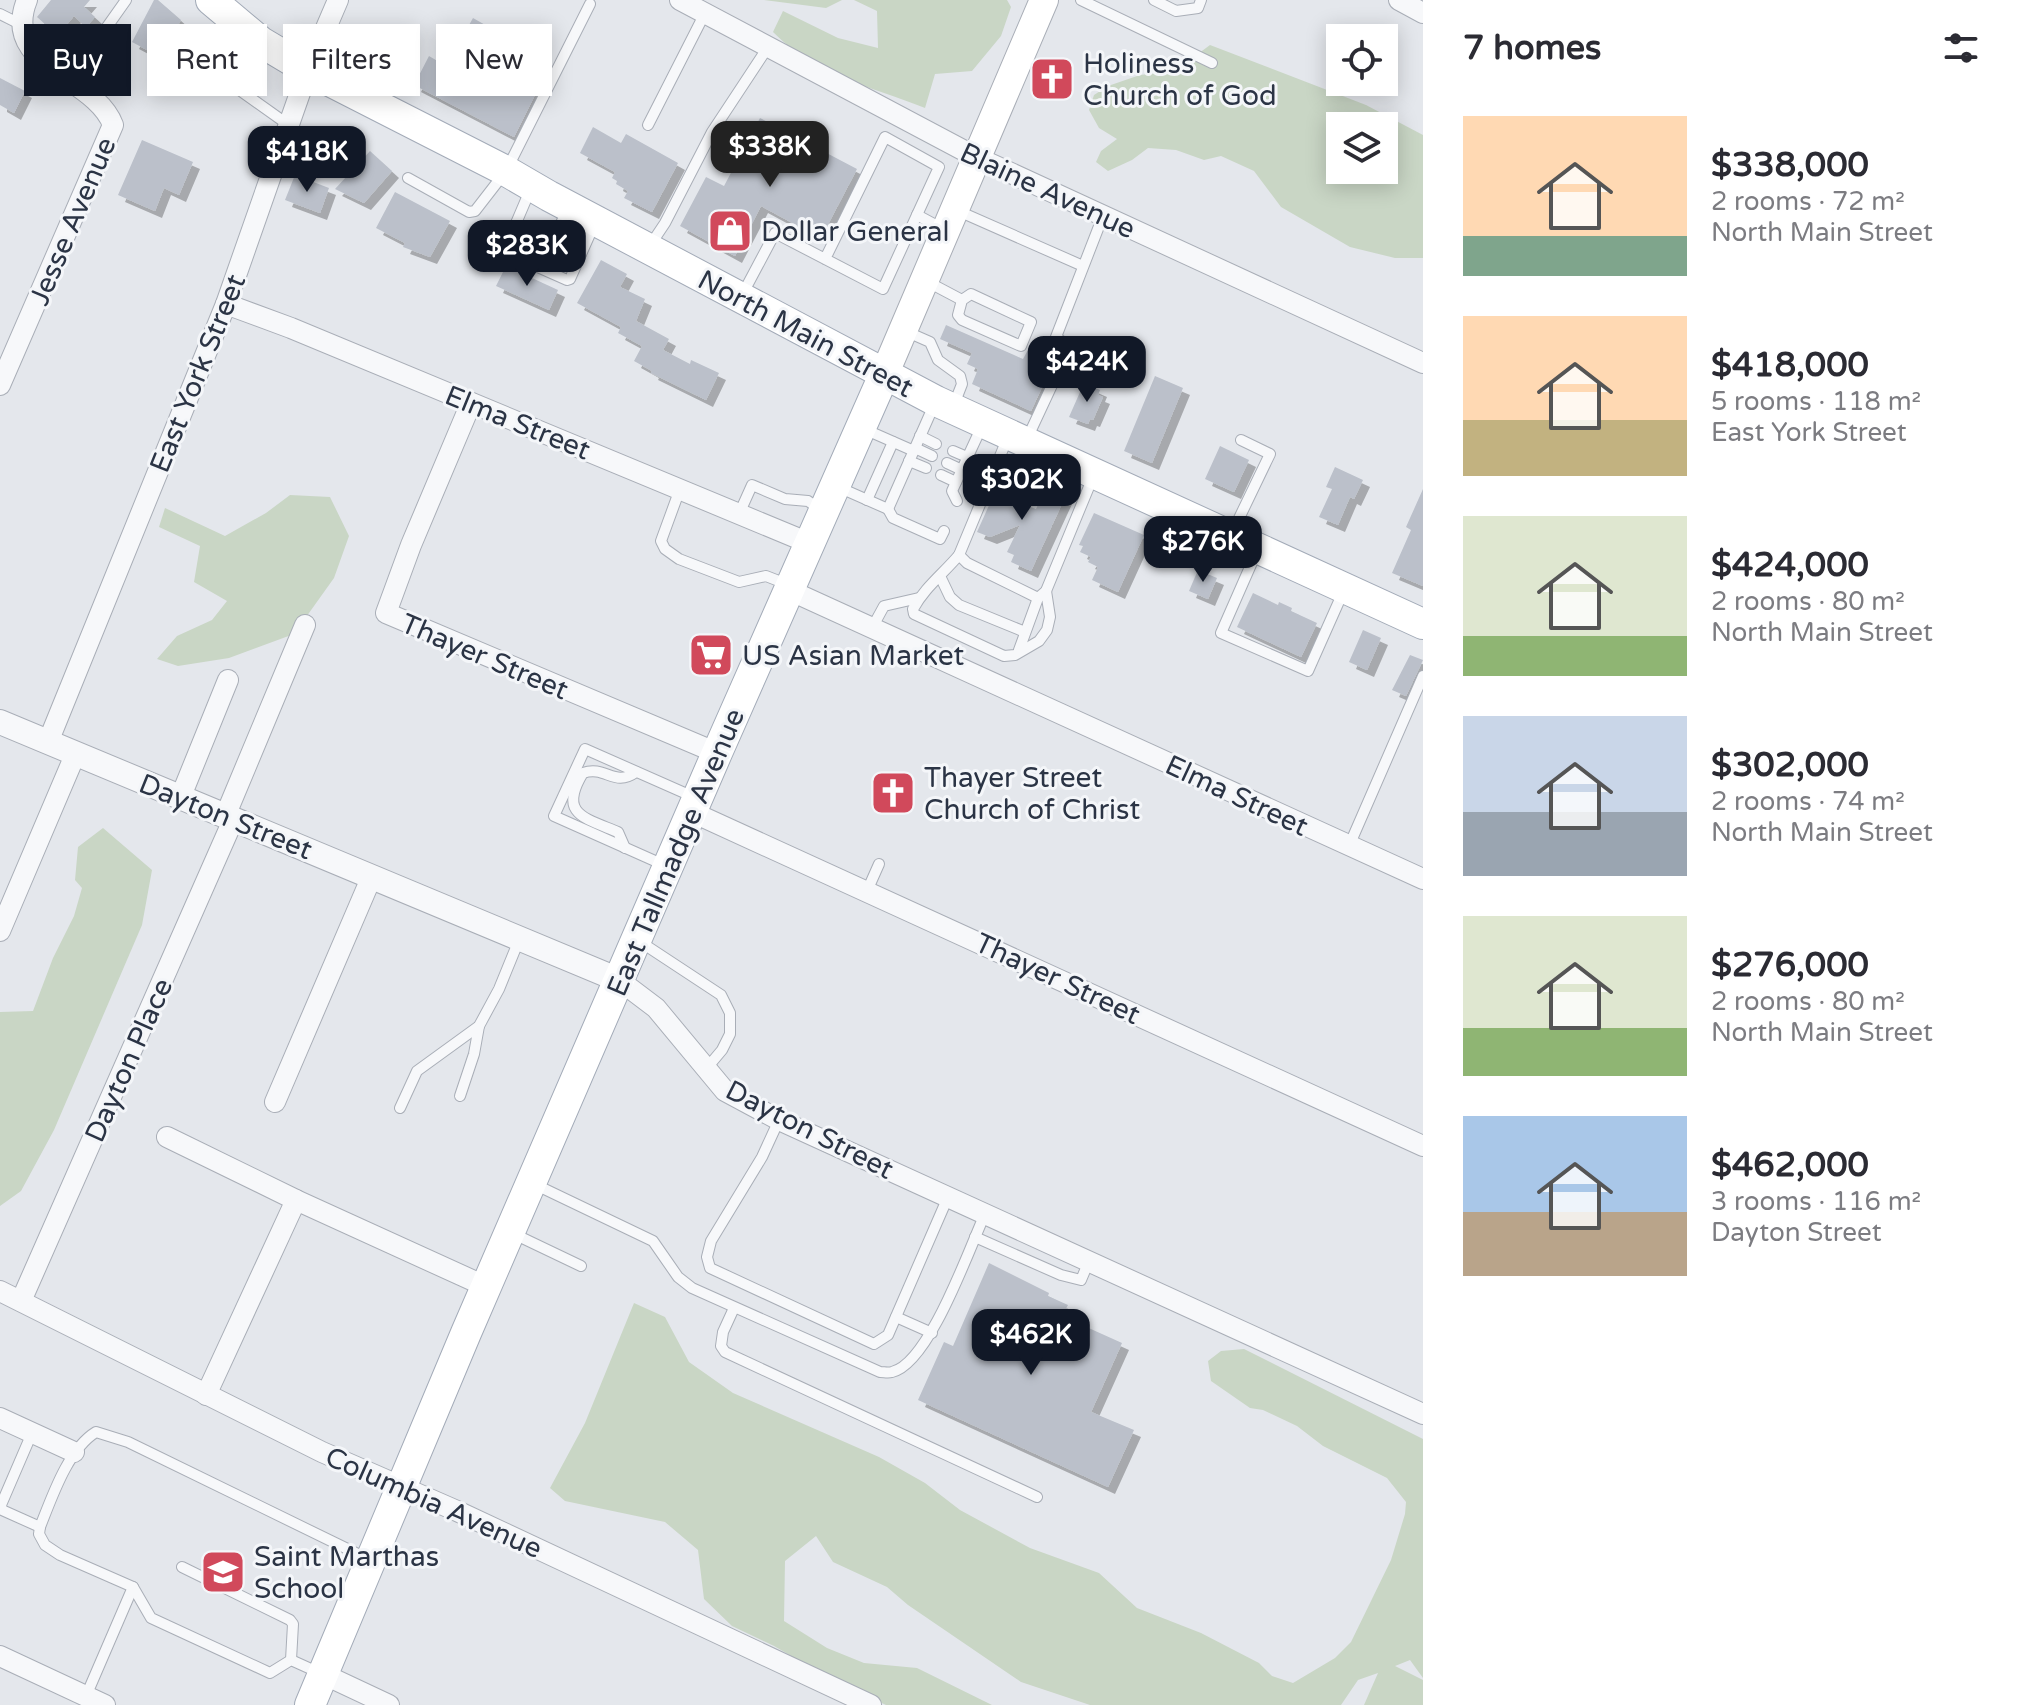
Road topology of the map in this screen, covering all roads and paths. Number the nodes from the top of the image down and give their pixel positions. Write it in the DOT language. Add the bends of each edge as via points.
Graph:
graph roads {
  1 [pos="27,0"];
  2 [pos="126,0"];
  3 [pos="211,0"];
  4 [pos="338,0"];
  5 [pos="680,0"];
  6 [pos="1044,0"];
  7 [pos="1081,0"];
  8 [pos="1154,0"];
  9 [pos="1201,0"];
  10 [pos="1399,0"];
  11 [pos="590,4"];
  12 [pos="705,13"];
  13 [pos="1423,13"];
  14 [pos="9,19"];
  15 [pos="109,24"];
  16 [pos="240,24"];
  17 [pos="328,24"];
  18 [pos="24,46"];
  19 [pos="768,47"];
  20 [pos="1212,63"];
  21 [pos="88,96"];
  22 [pos="248,96"];
  23 [pos="300,96"];
  24 [pos="359,96"];
  25 [pos="648,125"];
  26 [pos="290,126"];
  27 [pos="976,157"];
  28 [pos="408,178"];
  29 [pos="519,178"];
  30 [pos="569,207"];
  31 [pos="917,215"];
  32 [pos="1103,216"];
  33 [pos="950,220"];
  34 [pos="596,221"];
  35 [pos="515,224"];
  36 [pos="553,241"];
  37 [pos="648,249"];
  38 [pos="581,254"];
  39 [pos="825,259"];
  40 [pos="1083,266"];
  41 [pos="924,280"];
  42 [pos="740,298"];
  43 [pos="962,300"];
  44 [pos="226,304"];
  45 [pos="903,330"];
  46 [pos="1423,363"];
  47 [pos="884,375"];
  48 [pos="1,380"];
  49 [pos="471,403"];
  50 [pos="944,405"];
  51 [pos="862,429"];
  52 [pos="1005,433"];
  53 [pos="920,436"];
  54 [pos="1241,440"];
  55 [pos="893,442"];
  56 [pos="936,444"];
  57 [pos="953,451"];
  58 [pos="912,453"];
  59 [pos="932,456"];
  60 [pos="967,457"];
  61 [pos="947,463"];
  62 [pos="926,468"];
  63 [pos="962,470"];
  64 [pos="1094,474"];
  65 [pos="941,475"];
  66 [pos="680,489"];
  67 [pos="830,499"];
  68 [pos="867,500"];
  69 [pos="888,509"];
  70 [pos="739,514"];
  71 [pos="944,531"];
  72 [pos="809,543"];
  73 [pos="1244,543"];
  74 [pos="959,555"];
  75 [pos="940,576"];
  76 [pos="790,588"];
  77 [pos="1345,589"];
  78 [pos="1042,594"];
  79 [pos="919,598"];
  80 [pos="1423,624"];
  81 [pos="305,625"];
  82 [pos="872,628"];
  83 [pos="1025,632"];
  84 [pos="1019,650"];
  85 [pos="1423,676"];
  86 [pos="228,680"];
  87 [pos="0,722"];
  88 [pos="48,742"];
  89 [pos="717,753"];
  90 [pos="75,755"];
  91 [pos="636,772"];
  92 [pos="181,796"];
  93 [pos="694,806"];
  94 [pos="230,816"];
  95 [pos="1349,846"];
  96 [pos="625,848"];
  97 [pos="879,864"];
  98 [pos="668,867"];
  99 [pos="372,876"];
  100 [pos="1423,879"];
  101 [pos="867,891"];
  102 [pos="0,931"];
  103 [pos="519,938"];
  104 [pos="637,939"];
  105 [pos="619,980"];
  106 [pos="479,1026"];
  107 [pos="706,1069"];
  108 [pos="460,1096"];
  109 [pos="275,1102"];
  110 [pos="400,1108"];
  111 [pos="779,1120"];
  112 [pos="167,1137"];
  113 [pos="1423,1146"];
  114 [pos="532,1183"];
  115 [pos="948,1197"];
  116 [pos="296,1200"];
  117 [pos="985,1214"];
  118 [pos="511,1232"];
  119 [pos="975,1237"];
  120 [pos="1089,1261"];
  121 [pos="581,1266"];
  122 [pos="487,1287"];
  123 [pos="0,1291"];
  124 [pos="21,1301"];
  125 [pos="735,1308"];
  126 [pos="896,1317"];
  127 [pos="932,1333"];
  128 [pos="206,1395"];
  129 [pos="1423,1414"];
  130 [pos="0,1418"];
  131 [pos="32,1433"];
  132 [pos="74,1452"];
  133 [pos="401,1487"];
  134 [pos="1037,1497"];
  135 [pos="40,1527"];
  136 [pos="370,1560"];
  137 [pos="182,1567"];
  138 [pos="133,1587"];
  139 [pos="0,1656"];
  140 [pos="291,1660"];
  141 [pos="323,1674"];
  142 [pos="96,1701"];
  143 [pos="310,1705"];
  144 [pos="389,1705"];
  145 [pos="871,1705"];
  1 -- 14 [label="street, Jesse Avenue"];
  2 -- 15 [label="lane"];
  3 -- 16 [label="main road, North Main Street"];
  4 -- 17 [label="street, East York Street"];
  5 -- 12 [label="street, Blaine Avenue"];
  6 -- 27 [label="main road, East Tallmadge Avenue"];
  7 -- 20 [label="lane"];
  8 -- 9 [label="lane" via="1176,11 1198,8"];
  10 -- 13 [label="street"];
  11 -- 29 [label="lane"];
  12 -- 19 [label="street, Blaine Avenue"];
  12 -- 25 [label="lane"];
  14 -- 18 [label="street, Jesse Avenue"];
  19 -- 27 [label="street, Blaine Avenue"];
  19 -- 37 [label="lane" via="712,132"];
  21 -- 48 [label="street, Jesse Avenue" via="108,110 113,125"];
  22 -- 26 [label="lane"];
  23 -- 26 [label="street, East York Street"];
  24 -- 29 [label="main road, North Main Street"];
  26 -- 44 [label="street, East York Street"];
  27 -- 32 [label="street, Blaine Avenue"];
  27 -- 33 [label="main road, East Tallmadge Avenue"];
  28 -- 29 [label="lane" via="469,212"];
  29 -- 30 [label="main road, North Main Street"];
  29 -- 35 [label="lane"];
  30 -- 34 [label="main road, North Main Street"];
  30 -- 36 [label="lane"];
  31 -- 33 [label="lane"];
  31 -- 39 [label="lane" via="883,289"];
  31 -- 39 [label="lane" via="939,167 885,137"];
  32 -- 40 [label="lane"];
  32 -- 46 [label="street, Blaine Avenue"];
  33 -- 40 [label="lane"];
  33 -- 41 [label="main road, East Tallmadge Avenue"];
  34 -- 37 [label="main road, North Main Street"];
  34 -- 38 [label="lane"];
  35 -- 36 [label="lane"];
  35 -- 38 [label="lane" via="506,253 567,280"];
  36 -- 38 [label="lane"];
  37 -- 42 [label="main road, North Main Street"];
  39 -- 42 [label="lane" via="775,233"];
  40 -- 52 [label="lane" via="1056,337 1067,345 1067,353"];
  41 -- 43 [label="lane"];
  41 -- 45 [label="main road, East Tallmadge Avenue"];
  42 -- 47 [label="main road, North Main Street"];
  43 -- 43 [label="lane" via="971,294 1031,322 1021,346 962,320"];
  44 -- 49 [label="street, Elma Street"];
  44 -- 88 [label="street, East York Street"];
  45 -- 47 [label="main road, East Tallmadge Avenue"];
  45 -- 50 [label="lane" via="930,342 938,360 960,376 962,384"];
  47 -- 50 [label="main road, North Main Street"];
  47 -- 51 [label="main road, East Tallmadge Avenue"];
  49 -- 66 [label="street, Elma Street"];
  49 -- 89 [label="street, Thayer Street" via="386,613"];
  50 -- 52 [label="main road, North Main Street"];
  50 -- 53 [label="lane"];
  51 -- 55 [label="lane"];
  51 -- 67 [label="main road, East Tallmadge Avenue"];
  52 -- 60 [label="lane"];
  52 -- 64 [label="main road, North Main Street"];
  52 -- 74 [label="lane"];
  53 -- 56 [label="lane"];
  53 -- 58 [label="lane"];
  54 -- 73 [label="lane" via="1270,454"];
  55 -- 58 [label="lane"];
  55 -- 68 [label="lane"];
  57 -- 60 [label="lane"];
  58 -- 59 [label="lane"];
  58 -- 62 [label="lane"];
  58 -- 69 [label="lane"];
  60 -- 63 [label="lane"];
  61 -- 63 [label="lane"];
  63 -- 65 [label="lane" via="955,491"];
  64 -- 73 [label="main road, North Main Street"];
  64 -- 78 [label="lane"];
  66 -- 70 [label="street, Elma Street"];
  66 -- 76 [label="lane" via="661,541 665,549 739,582 766,576"];
  67 -- 68 [label="lane"];
  67 -- 70 [label="lane" via="785,499 752,485"];
  67 -- 72 [label="main road, East Tallmadge Avenue"];
  68 -- 69 [label="lane"];
  69 -- 71 [label="lane" via="893,518 940,539"];
  70 -- 72 [label="street, Elma Street"];
  72 -- 76 [label="main road, East Tallmadge Avenue"];
  73 -- 77 [label="main road, North Main Street"];
  73 -- 77 [label="lane" via="1221,633 1308,671"];
  74 -- 75 [label="lane"];
  74 -- 78 [label="lane"];
  75 -- 79 [label="lane"];
  75 -- 83 [label="lane" via="959,605"];
  76 -- 82 [label="street, Elma Street"];
  76 -- 89 [label="main road, East Tallmadge Avenue"];
  77 -- 80 [label="main road, North Main Street"];
  78 -- 83 [label="lane"];
  78 -- 84 [label="lane" via="1050,617 1047,630 1039,641"];
  79 -- 82 [label="lane" via="884,606"];
  79 -- 84 [label="lane" via="914,614 926,621 1004,656"];
  81 -- 94 [label="street, Dayton Place"];
  82 -- 95 [label="street, Elma Street"];
  83 -- 84 [label="lane"];
  85 -- 95 [label="lane"];
  86 -- 92 [label="street"];
  87 -- 88 [label="street, Dayton Street"];
  88 -- 90 [label="street, Dayton Street"];
  89 -- 93 [label="main road, East Tallmadge Avenue"];
  90 -- 92 [label="street, Dayton Street"];
  90 -- 102 [label="street"];
  91 -- 93 [label="lane"];
  91 -- 96 [label="lane" via="627,779 592,770 583,773 571,800 583,817 618,832"];
  91 -- 96 [label="lane" via="585,749 554,816"];
  92 -- 94 [label="street, Dayton Street"];
  93 -- 98 [label="main road, East Tallmadge Avenue"];
  93 -- 101 [label="street, Thayer Street"];
  94 -- 99 [label="street, Dayton Street"];
  94 -- 124 [label="street, Dayton Place"];
  95 -- 100 [label="street, Elma Street"];
  96 -- 98 [label="lane"];
  97 -- 101 [label="lane"];
  98 -- 104 [label="main road, East Tallmadge Avenue"];
  99 -- 103 [label="street, Dayton Street"];
  99 -- 109 [label="street"];
  101 -- 113 [label="street, Thayer Street"];
  103 -- 105 [label="street, Dayton Street"];
  103 -- 106 [label="lane"];
  104 -- 105 [label="main road, East Tallmadge Avenue"];
  104 -- 107 [label="lane" via="721,995 730,1013 730,1034"];
  105 -- 107 [label="street, Dayton Street" via="656,1008"];
  105 -- 114 [label="main road, East Tallmadge Avenue"];
  106 -- 108 [label="lane"];
  106 -- 110 [label="lane" via="417,1071"];
  107 -- 111 [label="street, Dayton Street" via="725,1091"];
  111 -- 115 [label="street, Dayton Street"];
  111 -- 126 [label="lane" via="711,1241 710,1268 874,1344 888,1335"];
  112 -- 116 [label="street"];
  114 -- 118 [label="main road, East Tallmadge Avenue"];
  114 -- 125 [label="lane" via="653,1241 684,1283"];
  115 -- 117 [label="street, Dayton Street"];
  115 -- 126 [label="lane"];
  116 -- 122 [label="street"];
  116 -- 128 [label="street"];
  117 -- 119 [label="lane"];
  117 -- 120 [label="street, Dayton Street"];
  118 -- 121 [label="lane"];
  118 -- 122 [label="main road, East Tallmadge Avenue"];
  119 -- 120 [label="lane" via="1081,1280"];
  119 -- 127 [label="lane"];
  120 -- 129 [label="street, Dayton Street"];
  122 -- 133 [label="main road, East Tallmadge Avenue"];
  123 -- 124 [label="street, Columbia Avenue"];
  124 -- 128 [label="street, Columbia Avenue"];
  125 -- 127 [label="lane" via="880,1372 904,1366"];
  125 -- 134 [label="lane" via="723,1332 725,1352"];
  126 -- 127 [label="lane"];
  128 -- 133 [label="street, Columbia Avenue"];
  130 -- 131 [label="street"];
  131 -- 132 [label="street"];
  131 -- 135 [label="lane" via="1,1505"];
  132 -- 135 [label="lane"];
  132 -- 136 [label="lane" via="96,1432 111,1435"];
  133 -- 136 [label="main road, East Tallmadge Avenue"];
  133 -- 145 [label="street, Columbia Avenue"];
  135 -- 138 [label="lane" via="45,1545 60,1555"];
  136 -- 141 [label="main road, East Tallmadge Avenue"];
  137 -- 140 [label="lane" via="290,1620"];
  138 -- 140 [label="lane" via="151,1618 270,1673"];
  138 -- 142 [label="lane"];
  139 -- 142 [label="street"];
  140 -- 141 [label="lane"];
  141 -- 143 [label="main road, East Tallmadge Avenue"];
  141 -- 144 [label="street"];
}
